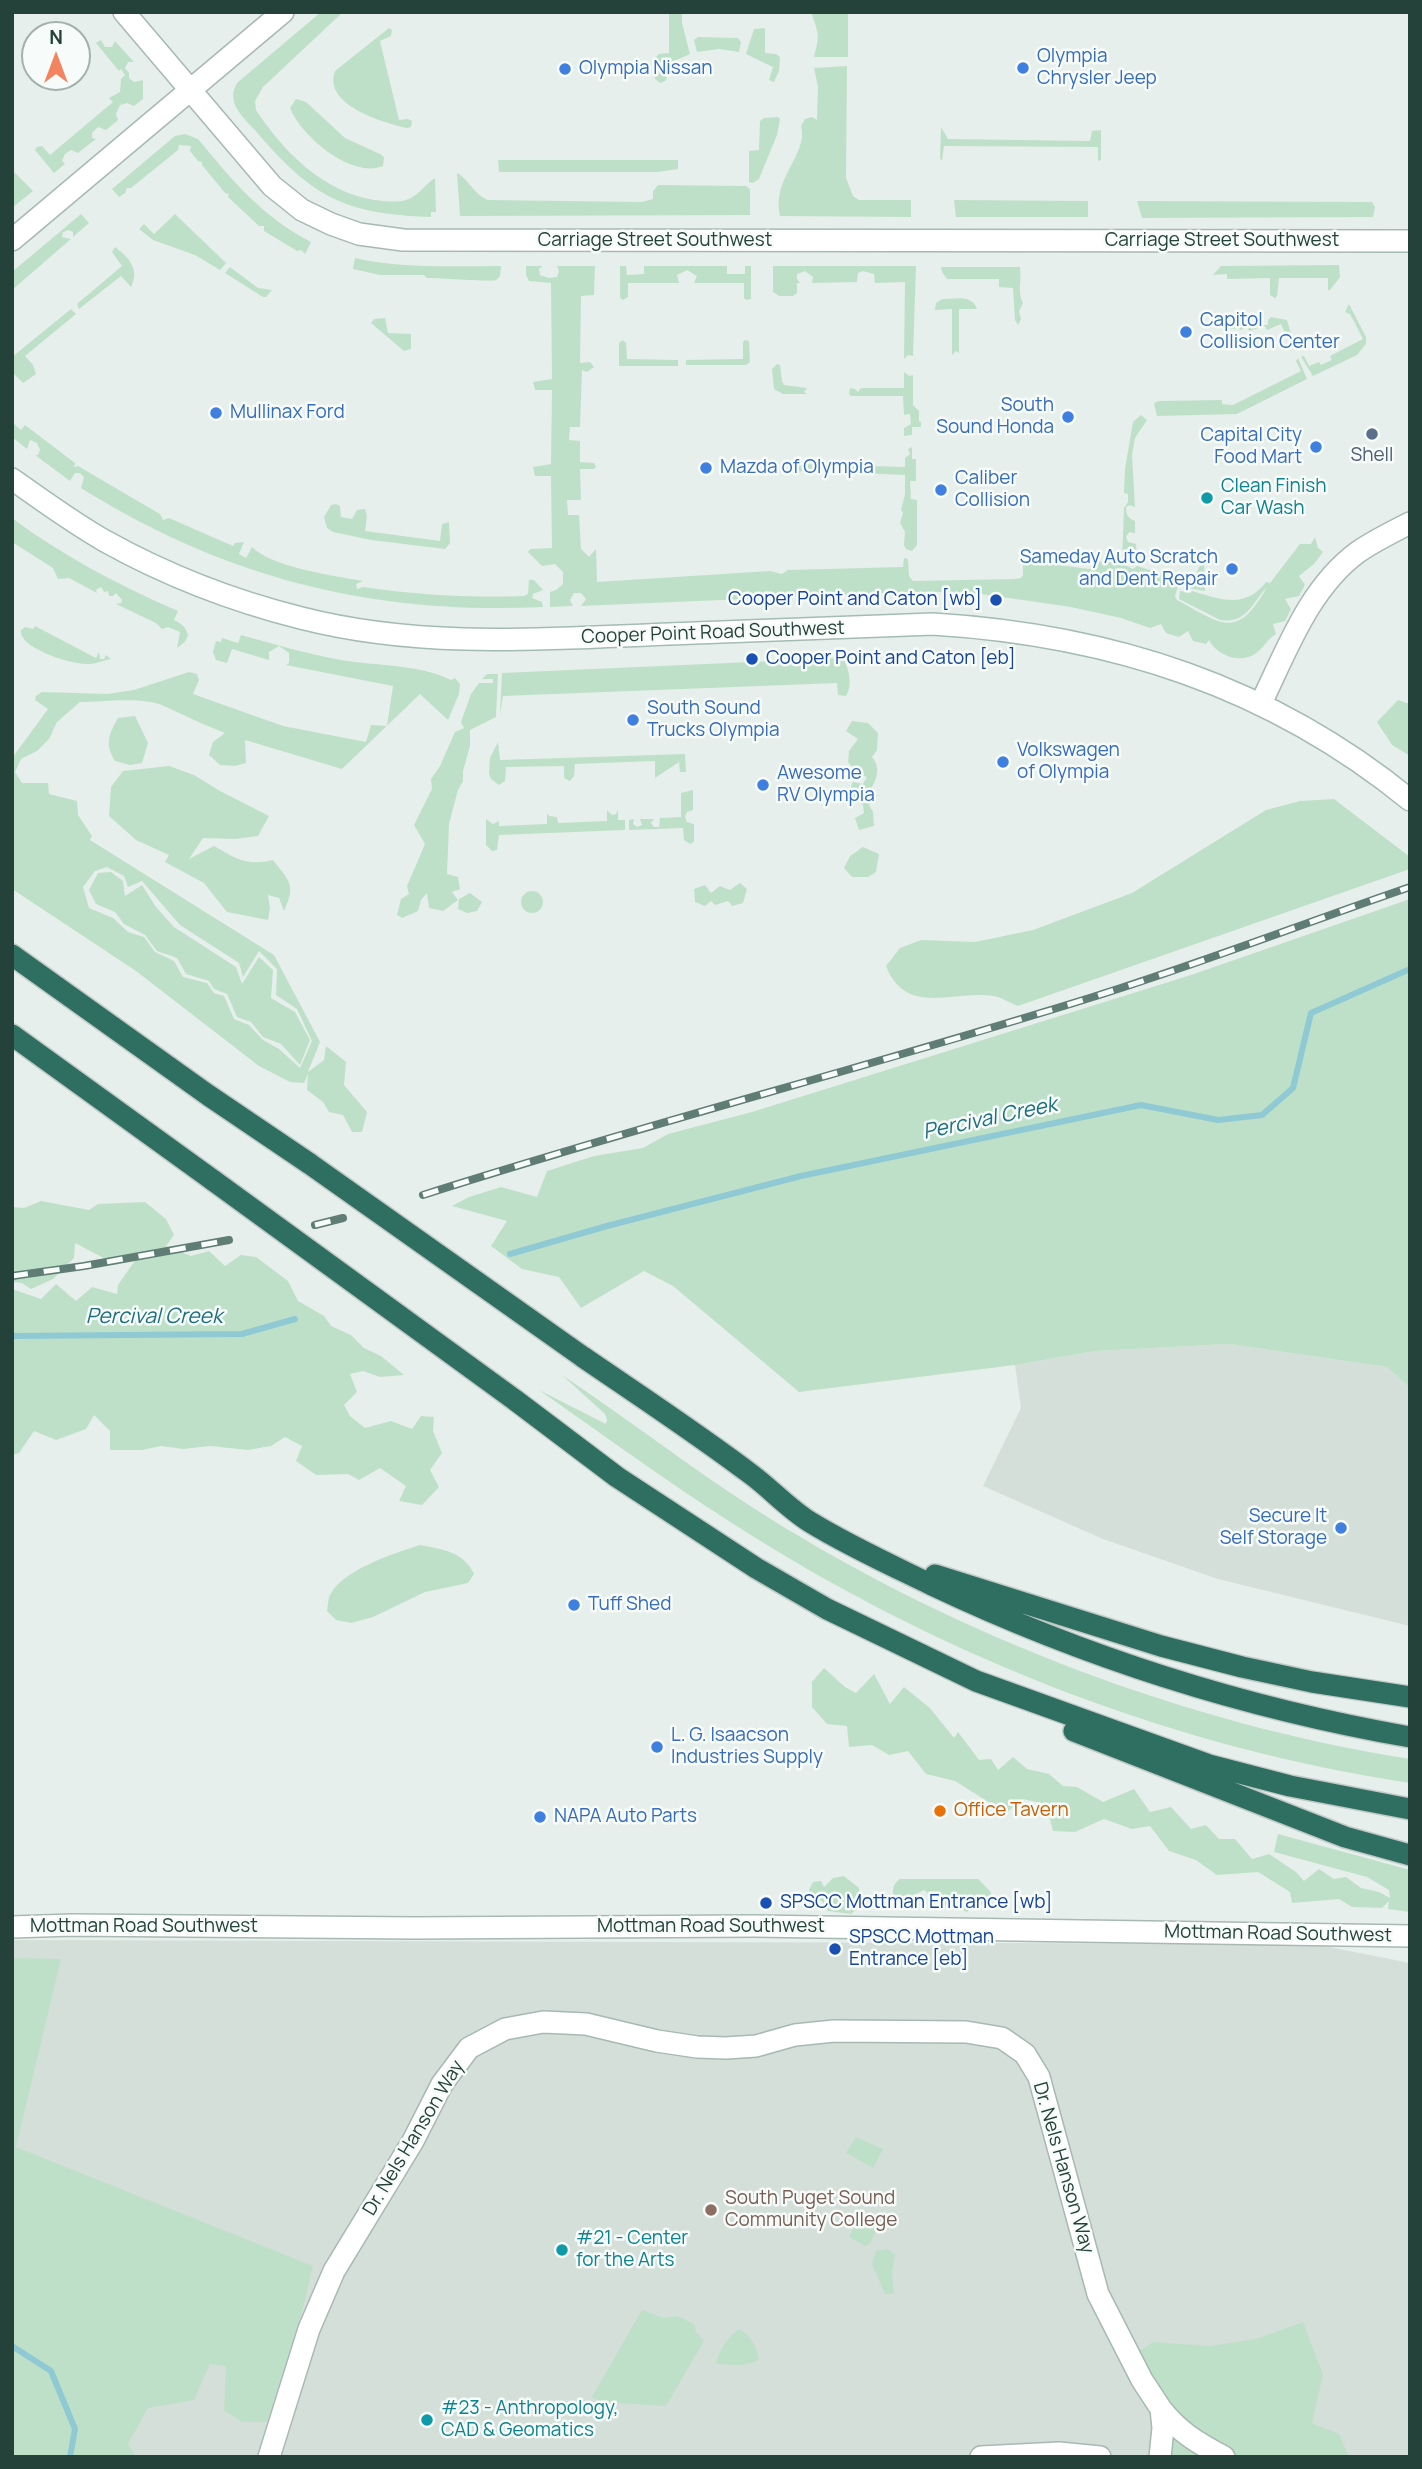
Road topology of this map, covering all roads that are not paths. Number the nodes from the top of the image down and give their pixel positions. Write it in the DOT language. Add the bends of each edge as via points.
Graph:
graph roads {
  1 [pos="124,12"];
  2 [pos="283,12"];
  3 [pos="190,91"];
  4 [pos="12,240"];
  5 [pos="1410,242"];
  6 [pos="12,479"];
  7 [pos="1410,523"];
  8 [pos="1261,703"];
  9 [pos="1410,800"];
  10 [pos="12,955"];
  11 [pos="12,1035"];
  12 [pos="870,1555"];
  13 [pos="976,1681"];
  14 [pos="1410,1697"];
  15 [pos="1410,1737"];
  16 [pos="1410,1809"];
  17 [pos="1410,1856"];
  18 [pos="12,1927"];
  19 [pos="1410,1936"];
  20 [pos="1161,2409"];
  21 [pos="269,2457"];
  22 [pos="981,2457"];
  23 [pos="1100,2457"];
  24 [pos="1160,2457"];
  25 [pos="1224,2457"];
  1 -- 3 [label="street, Carriage Street Southwest"];
  2 -- 3 [label="street"];
  3 -- 4 [label="street"];
  3 -- 5 [label="street, Carriage Street Southwest" via="272,187 302,210 359,234 403,240"];
  6 -- 8 [label="street, Cooper Point Road Southwest" via="103,540 156,567 259,606 362,631 524,641 933,624 982,627 1135,656"];
  7 -- 8 [label="street" via="1355,554 1321,590"];
  8 -- 9 [label="street, Cooper Point Road Southwest" via="1318,735"];
  10 -- 12 [label="highway, bridge" via="753,1476 807,1521"];
  11 -- 13 [label="highway, bridge" via="617,1477 755,1568 827,1609"];
  12 -- 14 [label="highway" via="1161,1646 1312,1682"];
  12 -- 15 [label="highway" via="967,1602 1139,1669 1234,1699"];
  13 -- 16 [label="highway" via="1209,1765"];
  13 -- 17 [label="highway" via="1072,1730 1345,1837"];
  18 -- 19 [label="street, Mottman Road Southwest" via="754,1926"];
  20 -- 21 [label="street, Dr. Nels Hanson Way" via="1098,2294 1039,2077 1025,2054 1002,2038 966,2032 834,2031 756,2046 697,2047 586,2024 543,2022 505,2029 469,2048 442,2084 334,2271 309,2329"];
  20 -- 24 [label="street"];
  20 -- 25 [label="street, Dr. Nels Hanson Way" via="1175,2427"];
  22 -- 23 [label="street" via="1059,2453"];
}
